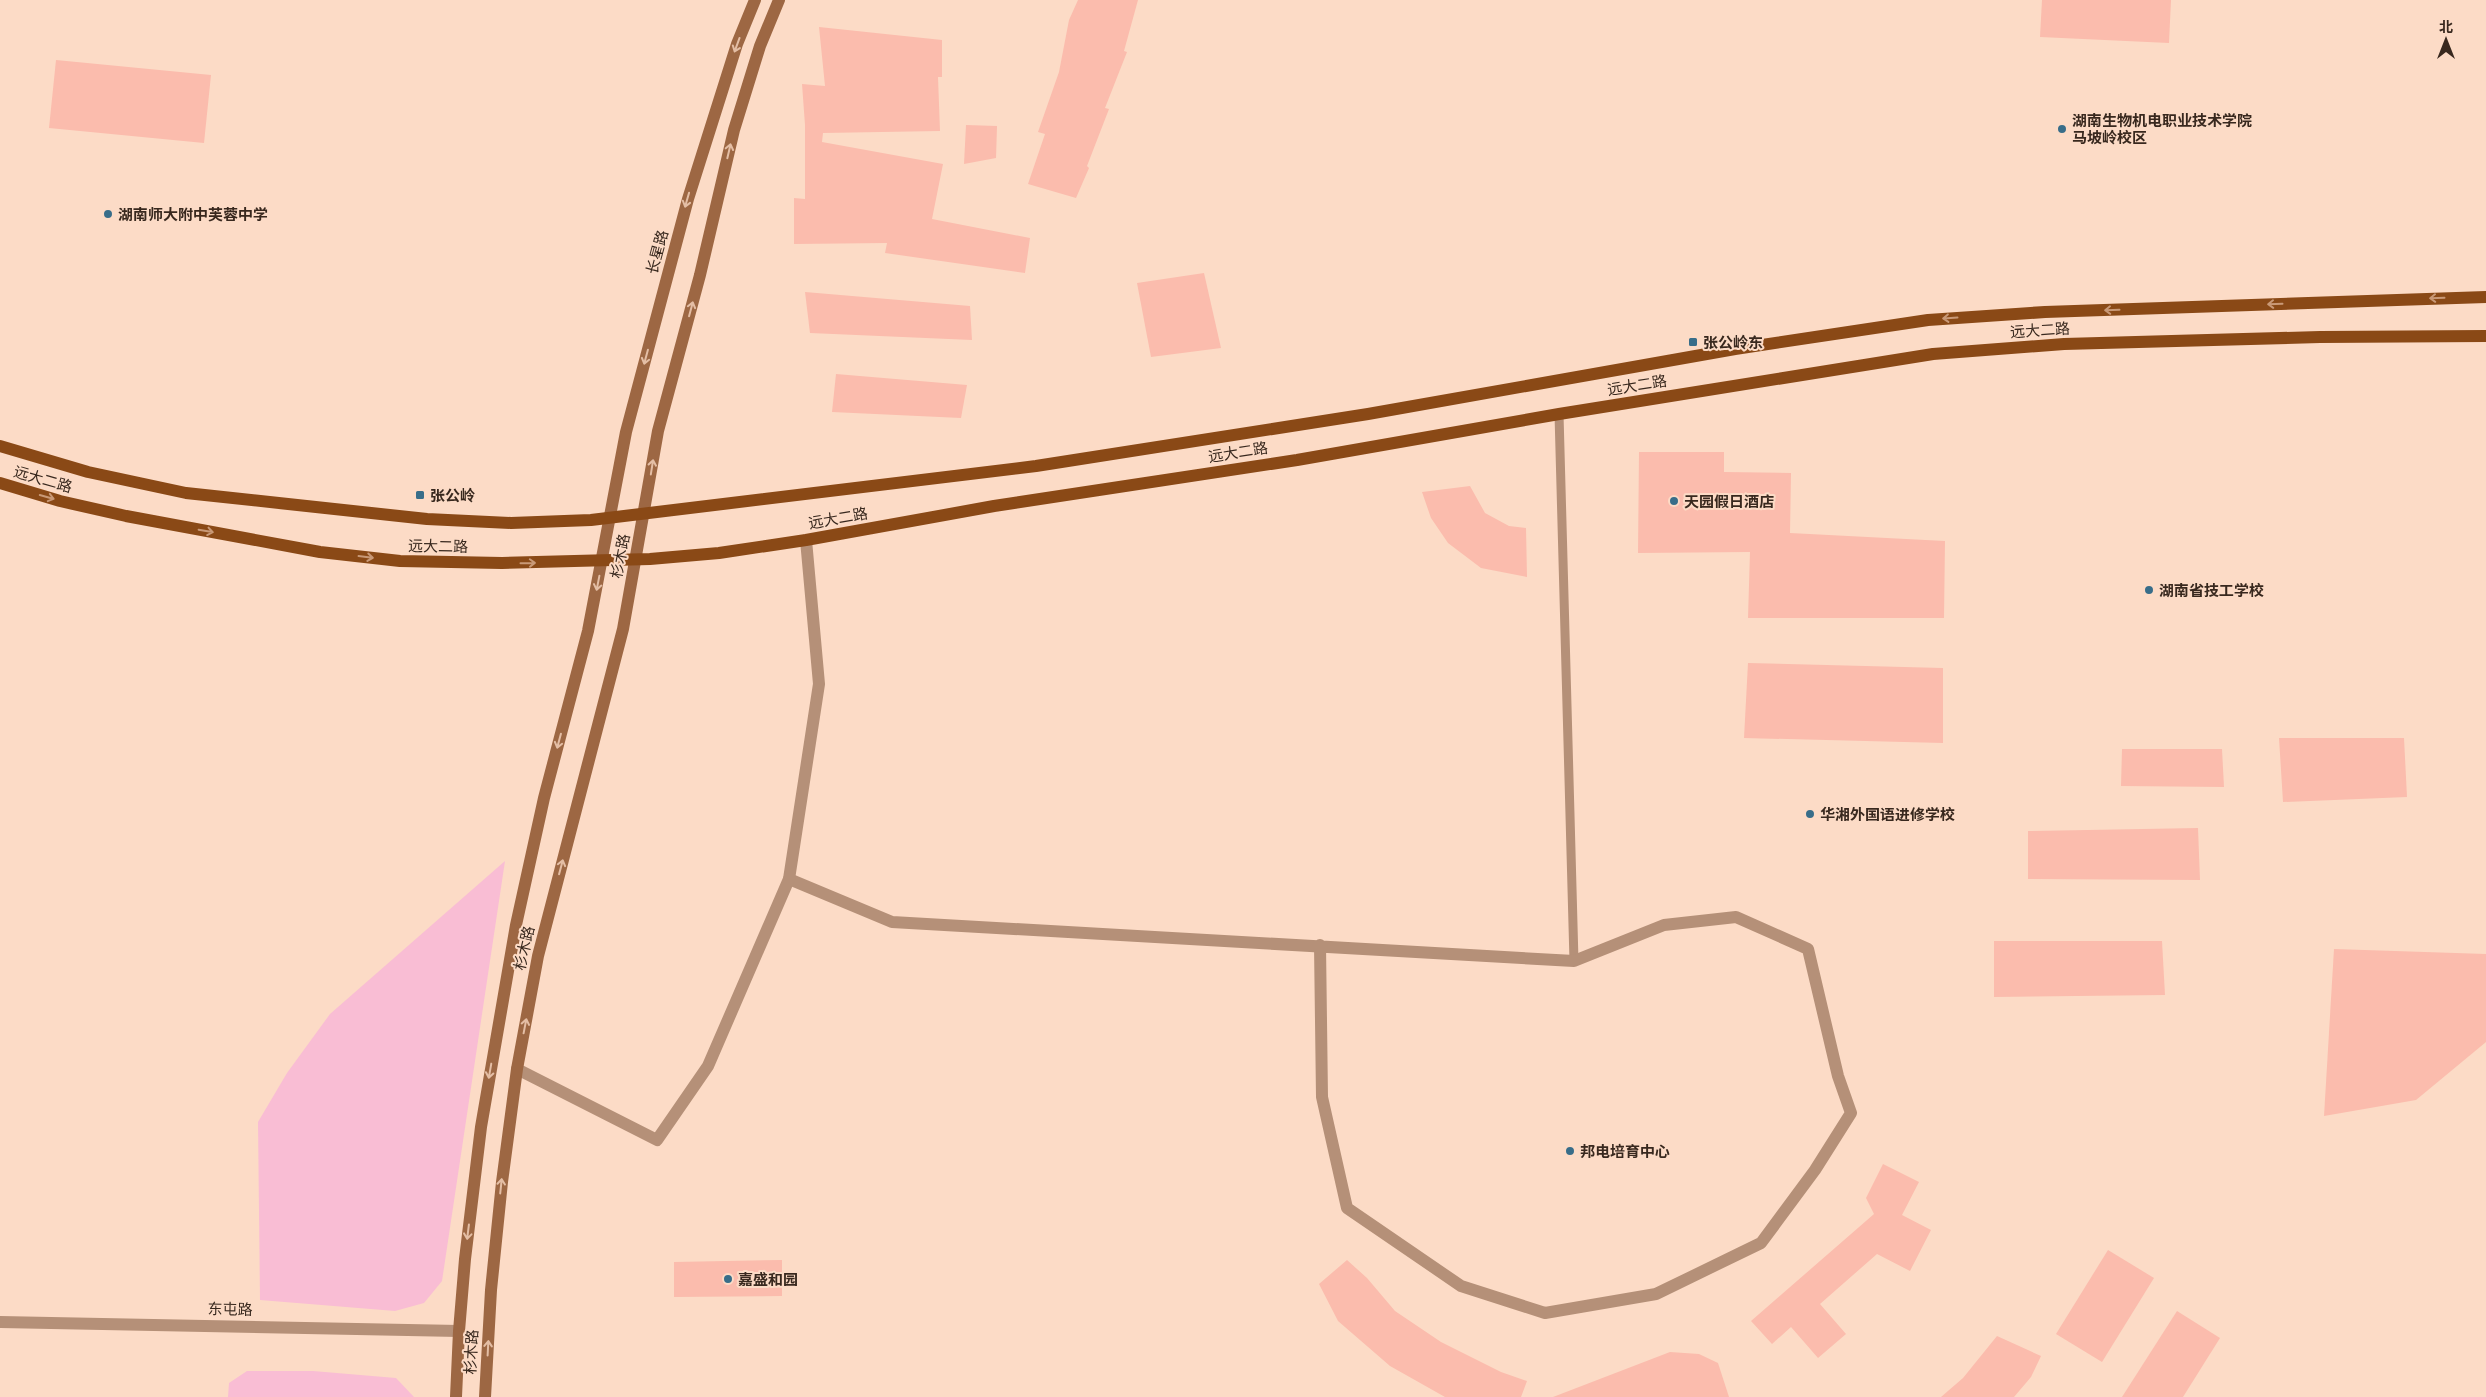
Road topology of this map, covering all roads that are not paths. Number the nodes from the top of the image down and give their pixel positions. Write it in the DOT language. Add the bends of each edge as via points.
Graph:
graph roads {
  1 [pos="755,0"];
  2 [pos="779,0"];
  3 [pos="2486,296"];
  4 [pos="2486,336"];
  5 [pos="1559,414"];
  6 [pos="0,446"];
  7 [pos="0,483"];
  8 [pos="645,515"];
  9 [pos="610,518"];
  10 [pos="806,540"];
  11 [pos="636,560"];
  12 [pos="602,561"];
  13 [pos="789,879"];
  14 [pos="1320,945"];
  15 [pos="1574,961"];
  16 [pos="518,1068"];
  17 [pos="0,1322"];
  18 [pos="459,1331"];
  19 [pos="456,1397"];
  20 [pos="485,1397"];
  1 -- 9 [label="main road, 长星路, one-way" via="737,44 688,199 626,432"];
  8 -- 2 [label="main road, one-way" via="658,431 700,275 734,130 760,46"];
  3 -- 8 [label="main road, 远大二路, one-way" via="2045,312 1928,320 1036,466"];
  4 -- 5 [label="main road, 远大二路" via="2074,344 1933,354"];
  5 -- 10 [label="main road, 远大二路" via="1297,460 994,506"];
  5 -- 15 [label="lane"];
  6 -- 9 [label="main road, 远大二路" via="88,472 186,494 427,519 511,523"];
  7 -- 12 [label="main road, 远大二路, one-way" via="126,516 320,552 400,561"];
  8 -- 9 [label="main road, 远大二路"];
  8 -- 11 [label="main road, 杉木路"];
  9 -- 12 [label="main road, 杉木路"];
  10 -- 11 [label="main road, 远大二路" via="718,553"];
  10 -- 13 [label="street" via="819,684"];
  11 -- 12 [label="main road, 远大二路"];
  16 -- 11 [label="main road, 杉木路, one-way" via="538,956 623,629"];
  12 -- 18 [label="main road, 杉木路, one-way" via="516,925 481,1127"];
  13 -- 14 [label="street" via="892,922"];
  13 -- 16 [label="street" via="708,1066 657,1140"];
  14 -- 15 [label="street"];
  14 -- 15 [label="street" via="1322,1097 1347,1208 1461,1286 1545,1312 1656,1294 1761,1242 1815,1170 1851,1113 1838,1076 1808,949 1736,917 1664,925"];
  20 -- 16 [label="main road, 杉木路, one-way" via="491,1290"];
  17 -- 18 [label="street, 东屯路"];
  18 -- 19 [label="main road, 杉木路"];
}
